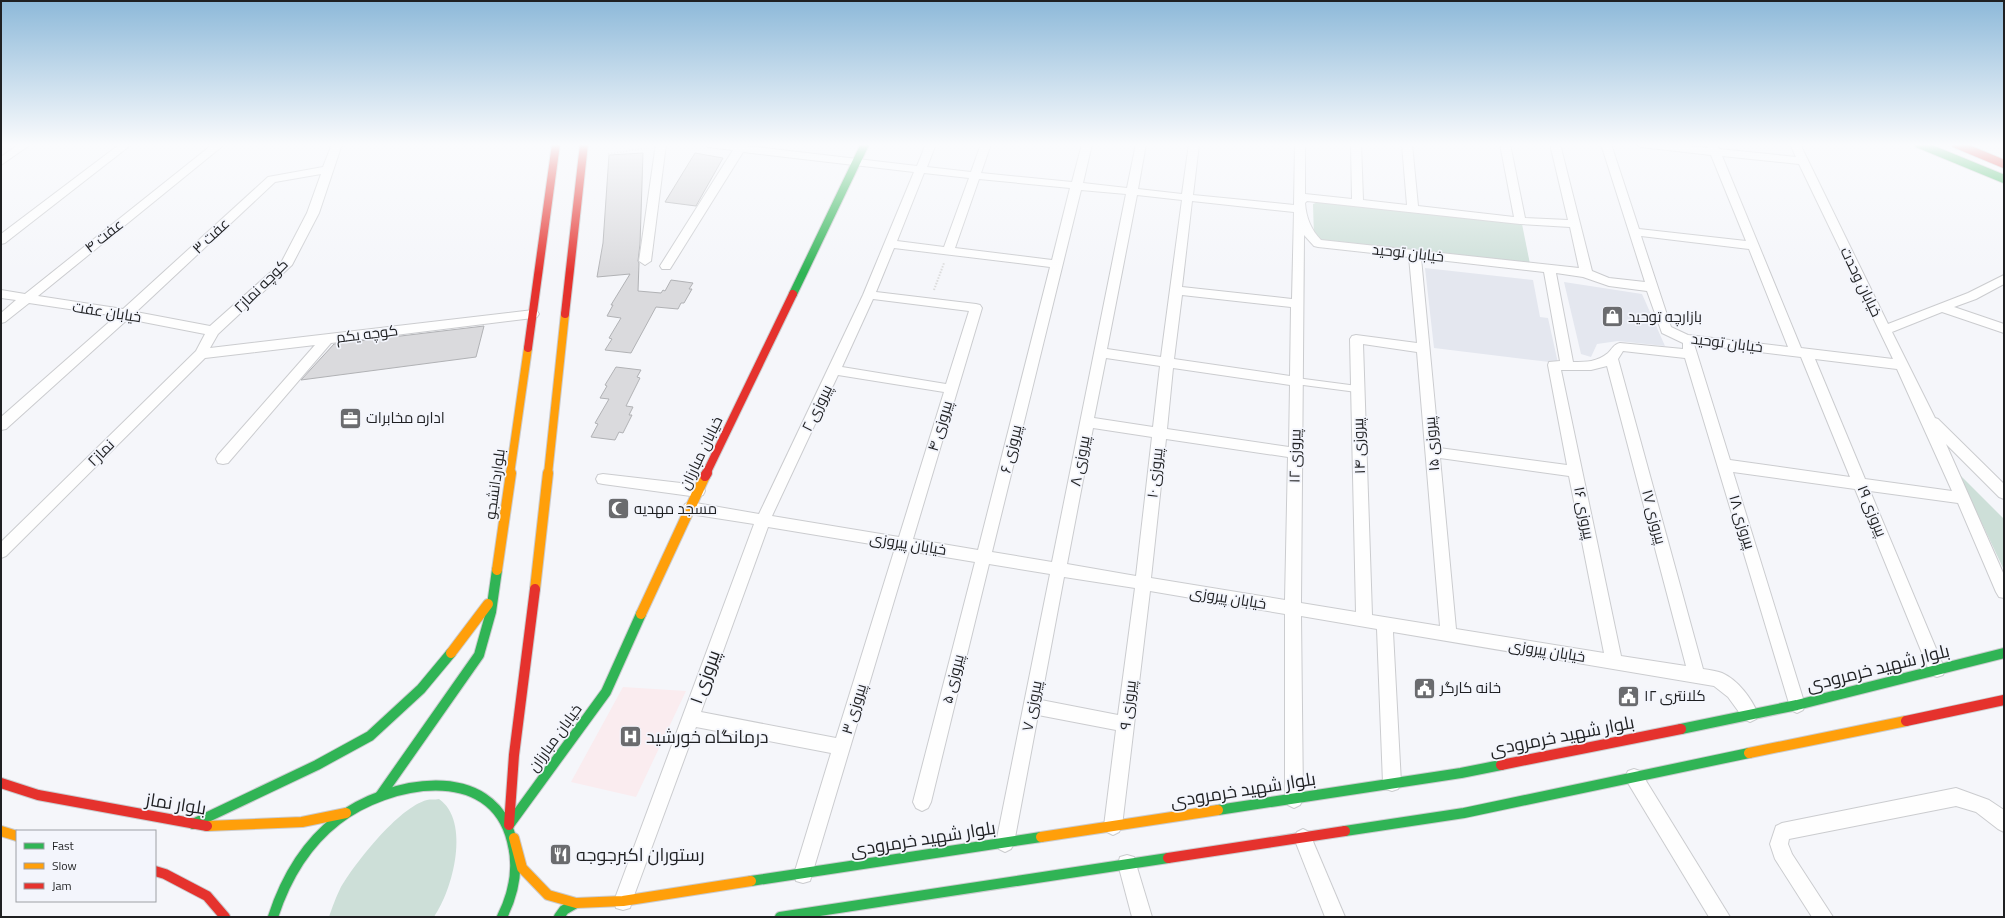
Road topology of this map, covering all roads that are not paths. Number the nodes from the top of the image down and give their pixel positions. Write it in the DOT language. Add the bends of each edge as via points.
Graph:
graph roads {
  1 [pos="1077,186"];
  2 [pos="71,187"];
  3 [pos="166,187"];
  4 [pos="264,187"];
  5 [pos="322,187"];
  6 [pos="550,187"];
  7 [pos="579,187"];
  8 [pos="655,187"];
  9 [pos="715,187"];
  10 [pos="845,187"];
  11 [pos="913,187"];
  12 [pos="970,187"];
  13 [pos="1085,187"];
  14 [pos="1134,187"];
  15 [pos="1189,187"];
  16 [pos="1299,187"];
  17 [pos="1357,187"];
  18 [pos="1411,187"];
  19 [pos="1513,187"];
  20 [pos="1566,187"];
  21 [pos="1620,187"];
  22 [pos="1729,187"];
  23 [pos="1816,187"];
  24 [pos="1133,192"];
  25 [pos="1188,197"];
  26 [pos="1358,203"];
  27 [pos="1299,205"];
  28 [pos="1413,209"];
  29 [pos="1520,220"];
  30 [pos="1575,224"];
  31 [pos="1634,232"];
  32 [pos="1,240"];
  33 [pos="889,244"];
  34 [pos="1753,246"];
  35 [pos="948,251"];
  36 [pos="1415,254"];
  37 [pos="645,262"];
  38 [pos="1057,264"];
  39 [pos="666,266"];
  40 [pos="1549,268"];
  41 [pos="1586,273"];
  42 [pos="2004,279"];
  43 [pos="1652,287"];
  44 [pos="1176,290"];
  45 [pos="1,294"];
  46 [pos="869,295"];
  47 [pos="26,299"];
  48 [pos="1297,304"];
  49 [pos="1943,308"];
  50 [pos="126,314"];
  51 [pos="533,314"];
  52 [pos="1,319"];
  53 [pos="2004,329"];
  54 [pos="1885,330"];
  55 [pos="214,331"];
  56 [pos="327,338"];
  57 [pos="1686,339"];
  58 [pos="1423,348"];
  59 [pos="1101,353"];
  60 [pos="1801,353"];
  61 [pos="201,354"];
  62 [pos="1691,354"];
  63 [pos="1611,358"];
  64 [pos="1167,363"];
  65 [pos="1561,365"];
  66 [pos="1902,365"];
  67 [pos="835,370"];
  68 [pos="1296,381"];
  69 [pos="1357,388"];
  70 [pos="951,389"];
  71 [pos="1928,419"];
  72 [pos="1087,422"];
  73 [pos="1,426"];
  74 [pos="1160,433"];
  75 [pos="1432,452"];
  76 [pos="1295,453"];
  77 [pos="223,459"];
  78 [pos="1724,465"];
  79 [pos="1575,471"];
  80 [pos="603,478"];
  81 [pos="1860,484"];
  82 [pos="698,491"];
  83 [pos="2004,493"];
  84 [pos="1962,498"];
  85 [pos="690,508"];
  86 [pos="763,520"];
  87 [pos="905,544"];
  88 [pos="1,552"];
  89 [pos="983,557"];
  90 [pos="1058,569"];
  91 [pos="1144,584"];
  92 [pos="2004,592"];
  93 [pos="493,597"];
  94 [pos="1293,608"];
  95 [pos="1364,620"];
  96 [pos="1386,624"];
  97 [pos="1449,634"];
  98 [pos="2004,653"];
  99 [pos="1614,662"];
  100 [pos="1937,670"];
  101 [pos="1697,676"];
  102 [pos="2004,700"];
  103 [pos="1797,705"];
  104 [pos="1032,706"];
  105 [pos="1750,714"];
  106 [pos="690,718"];
  107 [pos="1126,724"];
  108 [pos="842,747"];
  109 [pos="1634,778"];
  110 [pos="1392,783"];
  111 [pos="1,784"];
  112 [pos="380,796"];
  113 [pos="1294,799"];
  114 [pos="922,802"];
  115 [pos="348,812"];
  116 [pos="2004,823"];
  117 [pos="193,824"];
  118 [pos="509,825"];
  119 [pos="1113,826"];
  120 [pos="1,832"];
  121 [pos="16,836"];
  122 [pos="514,838"];
  123 [pos="1303,838"];
  124 [pos="1005,843"];
  125 [pos="1127,864"];
  126 [pos="156,871"];
  127 [pos="803,874"];
  128 [pos="623,901"];
  129 [pos="576,903"];
  130 [pos="224,917"];
  131 [pos="273,917"];
  132 [pos="502,917"];
  133 [pos="559,917"];
  134 [pos="780,917"];
  135 [pos="1142,917"];
  136 [pos="1335,917"];
  137 [pos="1720,917"];
  138 [pos="1823,917"];
  1 -- 38 [label="street, پیروزی ۶"];
  2 -- 32 [label="street"];
  3 -- 47 [label="street, عفت ۴"];
  4 -- 50 [label="street, عفت ۳"];
  5 -- 55 [label="street, کوچه نماز۲" via="313,213 286,265"];
  6 -- 51 [label="main road, بلواردانشجو"];
  7 -- 118 [label="main road" via="534,601 514,755"];
  8 -- 37 [label="street"];
  9 -- 39 [label="street"];
  10 -- 82 [label="main road, خیابان مبارزان"];
  11 -- 33 [label="street"];
  12 -- 35 [label="street"];
  13 -- 24 [label="street"];
  14 -- 24 [label="street, پیروزی ۸"];
  15 -- 25 [label="street, پیروزی ۱۰"];
  16 -- 27 [label="street, پیروزی ۱۲"];
  17 -- 26 [label="street"];
  18 -- 28 [label="street"];
  19 -- 29 [label="street"];
  20 -- 30 [label="street"];
  21 -- 31 [label="street"];
  22 -- 34 [label="street, پیروزی ۱۹"];
  23 -- 54 [label="street, خیابان وحدت"];
  24 -- 25 [label="street"];
  24 -- 59 [label="street, پیروزی ۸"];
  25 -- 27 [label="street"];
  25 -- 44 [label="street, پیروزی ۱۰"];
  26 -- 27 [label="street" via="1305,197"];
  26 -- 28 [label="street"];
  27 -- 36 [label="street, خیابان توحید" via="1309,235 1318,243"];
  27 -- 48 [label="street, پیروزی ۱۲"];
  28 -- 29 [label="street"];
  29 -- 30 [label="street"];
  30 -- 41 [label="street"];
  31 -- 34 [label="street"];
  31 -- 43 [label="street"];
  33 -- 35 [label="street"];
  33 -- 46 [label="street"];
  34 -- 60 [label="street, پیروزی ۱۹"];
  35 -- 38 [label="street"];
  36 -- 40 [label="street, خیابان توحید"];
  36 -- 58 [label="street, پیروزی ۱۵"];
  38 -- 89 [label="street, پیروزی ۶"];
  40 -- 41 [label="street, خیابان توحید"];
  40 -- 65 [label="street, پیروزی ۱۶"];
  41 -- 43 [label="street, خیابان توحید" via="1592,277 1621,284"];
  42 -- 49 [label="street"];
  43 -- 57 [label="street, خیابان توحید" via="1666,330"];
  44 -- 48 [label="street"];
  44 -- 64 [label="street, پیروزی ۱۰"];
  45 -- 47 [label="street, خیابان عفت"];
  46 -- 67 [label="street, پیروزی ۲"];
  46 -- 70 [label="street, پیروزی ۴" via="976,308"];
  47 -- 50 [label="street, خیابان عفت"];
  47 -- 52 [label="street, عفت ۴"];
  48 -- 68 [label="street, پیروزی ۱۲"];
  49 -- 53 [label="street"];
  49 -- 54 [label="street"];
  50 -- 55 [label="street, خیابان عفت"];
  50 -- 73 [label="street, عفت ۳"];
  51 -- 56 [label="street, کوچه یکم"];
  51 -- 93 [label="main road, بلواردانشجو"];
  54 -- 66 [label="street, خیابان وحدت"];
  55 -- 61 [label="street, کوچه نماز۲"];
  56 -- 61 [label="street, کوچه یکم"];
  56 -- 77 [label="street"];
  57 -- 60 [label="street, خیابان توحید"];
  57 -- 62 [label="street, پیروزی ۱۸"];
  58 -- 69 [label="street, پیروزی ۱۴" via="1356,339"];
  58 -- 75 [label="street, پیروزی ۱۵"];
  59 -- 64 [label="street"];
  59 -- 72 [label="street, پیروزی ۸"];
  60 -- 66 [label="street, خیابان توحید"];
  60 -- 81 [label="street, پیروزی ۱۹"];
  61 -- 88 [label="street, نماز۲"];
  62 -- 63 [label="street, خیابان توحید" via="1620,347"];
  62 -- 78 [label="street, پیروزی ۱۸"];
  63 -- 65 [label="street, خیابان توحید" via="1598,365"];
  63 -- 101 [label="street, پیروزی ۱۷"];
  64 -- 68 [label="street"];
  64 -- 74 [label="street, پیروزی ۱۰"];
  65 -- 79 [label="street, پیروزی ۱۶"];
  66 -- 71 [label="street, خیابان وحدت"];
  67 -- 70 [label="street"];
  67 -- 86 [label="street, پیروزی ۲"];
  68 -- 69 [label="lane"];
  68 -- 76 [label="street, پیروزی ۱۲"];
  69 -- 95 [label="street, پیروزی ۱۴"];
  70 -- 87 [label="street, پیروزی ۴"];
  71 -- 83 [label="street, خیابان وحدت"];
  71 -- 84 [label="street, خیابان وحدت"];
  72 -- 74 [label="street"];
  72 -- 90 [label="street, پیروزی ۸"];
  74 -- 76 [label="street"];
  74 -- 91 [label="street, پیروزی ۱۰"];
  75 -- 79 [label="street"];
  75 -- 97 [label="street, پیروزی ۱۵"];
  76 -- 94 [label="street, پیروزی ۱۲"];
  78 -- 81 [label="street"];
  78 -- 103 [label="street, پیروزی ۱۸"];
  79 -- 99 [label="street, پیروزی ۱۶"];
  80 -- 82 [label="street"];
  81 -- 84 [label="street"];
  81 -- 100 [label="street, پیروزی ۱۹"];
  82 -- 85 [label="main road, خیابان مبارزان"];
  84 -- 92 [label="street, خیابان وحدت"];
  85 -- 86 [label="street, خیابان پیروزی"];
  85 -- 118 [label="main road, خیابان مبارزان" via="606,692"];
  86 -- 87 [label="street, خیابان پیروزی"];
  86 -- 106 [label="street, پیروزی ۱"];
  87 -- 89 [label="street, خیابان پیروزی"];
  87 -- 108 [label="street, پیروزی ۳"];
  89 -- 90 [label="street, خیابان پیروزی"];
  89 -- 114 [label="street, پیروزی ۵"];
  90 -- 91 [label="street, خیابان پیروزی"];
  90 -- 104 [label="street, پیروزی ۷"];
  91 -- 94 [label="street, خیابان پیروزی"];
  91 -- 107 [label="street, پیروزی ۹"];
  93 -- 112 [label="main road, بلواردانشجو" via="479,655"];
  93 -- 117 [label="main road" via="463,639 421,689 370,736 318,765"];
  94 -- 95 [label="street, خیابان پیروزی"];
  94 -- 113 [label="street, پیروزی ۱۲"];
  95 -- 96 [label="street, خیابان پیروزی"];
  96 -- 97 [label="street, خیابان پیروزی"];
  96 -- 110 [label="street"];
  97 -- 99 [label="street, خیابان پیروزی"];
  98 -- 100 [label="main road, بلوار شهید خرمرودی"];
  99 -- 101 [label="street, خیابان پیروزی"];
  100 -- 103 [label="main road, بلوار شهید خرمرودی"];
  101 -- 105 [label="street, خیابان پیروزی" via="1718,679 1734,692"];
  102 -- 109 [label="main road"];
  103 -- 105 [label="main road, بلوار شهید خرمرودی"];
  104 -- 107 [label="street"];
  104 -- 124 [label="street, پیروزی ۷"];
  105 -- 110 [label="main road, بلوار شهید خرمرودی" via="1461,773"];
  106 -- 108 [label="street"];
  106 -- 128 [label="street, پیروزی ۱"];
  107 -- 119 [label="street, پیروزی ۹"];
  108 -- 127 [label="street, پیروزی ۳"];
  109 -- 123 [label="main road" via="1464,813"];
  109 -- 137 [label="street"];
  110 -- 113 [label="main road, بلوار شهید خرمرودی"];
  111 -- 117 [label="main road, بلوار نماز" via="38,795"];
  112 -- 115 [label="main road"];
  112 -- 118 [label="main road" via="413,786 444,784 472,790 493,804"];
  113 -- 119 [label="main road, بلوار شهید خرمرودی"];
  115 -- 117 [label="main road, بلوار نماز" via="302,822 205,826"];
  115 -- 131 [label="main road" via="315,842 291,874"];
  116 -- 138 [label="street" via="1979,803 1956,797 1782,832 1779,844 1784,859"];
  118 -- 122 [label="main road"];
  119 -- 124 [label="main road, بلوار شهید خرمرودی"];
  120 -- 121 [label="main road"];
  122 -- 129 [label="main road, بلوار شهید خرمرودی" via="522,868 548,894"];
  122 -- 132 [label="main road" via="517,872 507,910"];
  123 -- 125 [label="main road"];
  123 -- 136 [label="street"];
  124 -- 127 [label="main road, بلوار شهید خرمرودی"];
  125 -- 134 [label="main road"];
  125 -- 135 [label="street"];
  126 -- 130 [label="main road" via="207,896"];
  127 -- 128 [label="main road, بلوار شهید خرمرودی"];
  128 -- 129 [label="main road, بلوار شهید خرمرودی"];
  129 -- 133 [label="main road" via="564,910"];
}
